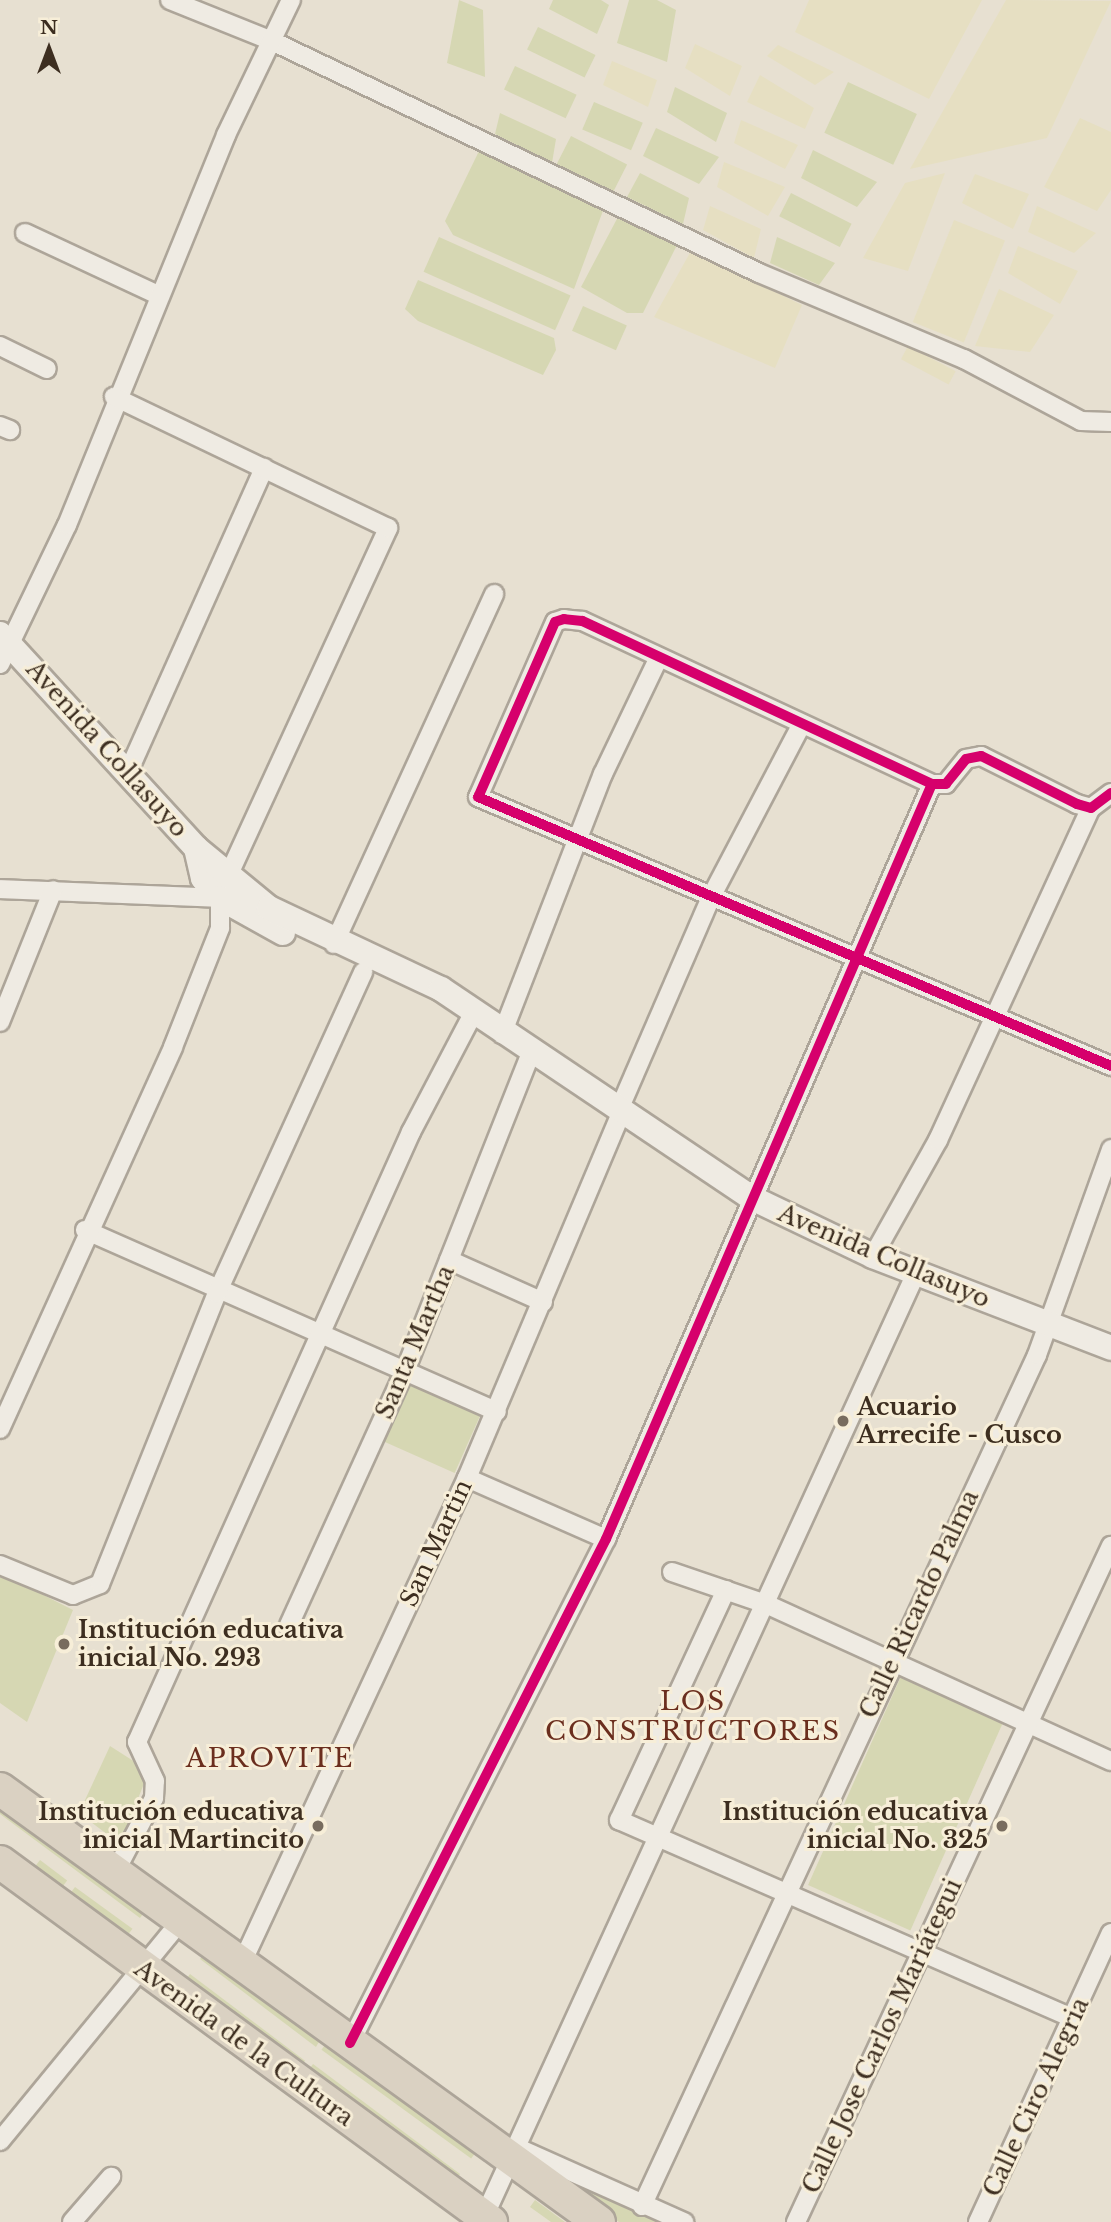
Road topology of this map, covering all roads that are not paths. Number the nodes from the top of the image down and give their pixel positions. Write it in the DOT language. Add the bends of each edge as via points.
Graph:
graph roads {
  1 [pos="170,0"];
  2 [pos="291,0"];
  3 [pos="272,41"];
  4 [pos="25,233"];
  5 [pos="158,295"];
  6 [pos="0,346"];
  7 [pos="47,369"];
  8 [pos="114,397"];
  9 [pos="1111,422"];
  10 [pos="264,468"];
  11 [pos="494,594"];
  12 [pos="3,646"];
  13 [pos="658,659"];
  14 [pos="802,724"];
  15 [pos="129,770"];
  16 [pos="932,784"];
  17 [pos="1111,793"];
  18 [pos="1091,808"];
  19 [pos="580,842"];
  20 [pos="196,848"];
  21 [pos="238,882"];
  22 [pos="0,889"];
  23 [pos="53,890"];
  24 [pos="711,897"];
  25 [pos="220,898"];
  26 [pos="349,959"];
  27 [pos="859,960"];
  28 [pos="466,1009"];
  29 [pos="996,1018"];
  30 [pos="0,1022"];
  31 [pos="502,1034"];
  32 [pos="530,1055"];
  33 [pos="1111,1066"];
  34 [pos="619,1113"];
  35 [pos="1111,1149"];
  36 [pos="750,1197"];
  37 [pos="85,1230"];
  38 [pos="873,1256"];
  39 [pos="449,1259"];
  40 [pos="916,1273"];
  41 [pos="217,1293"];
  42 [pos="542,1302"];
  43 [pos="1047,1325"];
  44 [pos="321,1336"];
  45 [pos="1111,1348"];
  46 [pos="404,1371"];
  47 [pos="497,1412"];
  48 [pos="0,1429"];
  49 [pos="467,1478"];
  50 [pos="606,1539"];
  51 [pos="1111,1546"];
  52 [pos="0,1564"];
  53 [pos="671,1572"];
  54 [pos="726,1590"];
  55 [pos="766,1604"];
  56 [pos="289,1625"];
  57 [pos="890,1660"];
  58 [pos="1026,1719"];
  59 [pos="1111,1761"];
  60 [pos="0,1789"];
  61 [pos="662,1838"];
  62 [pos="0,1862"];
  63 [pos="114,1874"];
  64 [pos="789,1895"];
  65 [pos="179,1923"];
  66 [pos="1111,1933"];
  67 [pos="922,1951"];
  68 [pos="240,1967"];
  69 [pos="143,1970"];
  70 [pos="1072,2018"];
  71 [pos="350,2043"];
  72 [pos="0,2141"];
  73 [pos="517,2155"];
  74 [pos="111,2177"];
  75 [pos="642,2206"];
  76 [pos="487,2219"];
  77 [pos="72,2222"];
  78 [pos="599,2222"];
  79 [pos="684,2222"];
  80 [pos="796,2222"];
  81 [pos="978,2222"];
  1 -- 3 [label="street"];
  2 -- 3 [label="street"];
  3 -- 5 [label="street"];
  3 -- 9 [label="street" via="759,273 964,359 1081,421"];
  4 -- 5 [label="street"];
  5 -- 8 [label="street"];
  6 -- 7 [label="street"];
  8 -- 10 [label="street"];
  8 -- 12 [label="street" via="67,525"];
  10 -- 15 [label="street"];
  10 -- 21 [label="street" via="388,528"];
  11 -- 26 [label="street"];
  12 -- 15 [label="street, Avenida Collasuyo"];
  13 -- 14 [label="street"];
  13 -- 19 [label="street" via="603,774"];
  13 -- 19 [label="street" via="582,621 555,622 478,788 481,802"];
  14 -- 16 [label="street"];
  14 -- 24 [label="street, San Martin"];
  15 -- 20 [label="street, Avenida Collasuyo"];
  16 -- 18 [label="street" via="946,784 966,759 981,756"];
  16 -- 27 [label="street"];
  17 -- 18 [label="street"];
  18 -- 29 [label="street"];
  19 -- 24 [label="street"];
  19 -- 31 [label="street"];
  20 -- 21 [label="street, Avenida Collasuyo"];
  20 -- 25 [label="street, Avenida Collasuyo" via="203,878"];
  21 -- 25 [label="street"];
  21 -- 26 [label="street, Avenida Collasuyo"];
  22 -- 23 [label="street"];
  23 -- 25 [label="street"];
  23 -- 30 [label="street"];
  24 -- 27 [label="street"];
  24 -- 34 [label="street, San Martin"];
  25 -- 26 [label="street, Avenida Collasuyo"];
  25 -- 37 [label="street" via="220,928 173,1047"];
  26 -- 28 [label="street, Avenida Collasuyo"];
  26 -- 41 [label="street"];
  27 -- 29 [label="street"];
  27 -- 36 [label="street"];
  28 -- 31 [label="street, Avenida Collasuyo"];
  28 -- 44 [label="street"];
  29 -- 33 [label="street"];
  29 -- 38 [label="street"];
  31 -- 32 [label="street, Avenida Collasuyo"];
  32 -- 34 [label="street, Avenida Collasuyo"];
  32 -- 39 [label="street, Santa Martha"];
  34 -- 36 [label="street, Avenida Collasuyo"];
  34 -- 42 [label="street, San Martin"];
  35 -- 43 [label="street, Calle Ricardo Palma"];
  36 -- 38 [label="street, Avenida Collasuyo"];
  36 -- 50 [label="street"];
  37 -- 41 [label="street"];
  37 -- 48 [label="street"];
  38 -- 40 [label="street, Avenida Collasuyo"];
  39 -- 42 [label="street"];
  39 -- 46 [label="street, Santa Martha"];
  40 -- 43 [label="street, Avenida Collasuyo"];
  40 -- 55 [label="street"];
  41 -- 44 [label="street"];
  41 -- 52 [label="street" via="100,1584 73,1595"];
  42 -- 47 [label="street, San Martin"];
  43 -- 45 [label="street, Avenida Collasuyo"];
  43 -- 57 [label="street, Calle Ricardo Palma"];
  44 -- 46 [label="street"];
  44 -- 63 [label="street" via="137,1742 155,1781 154,1798"];
  46 -- 47 [label="street"];
  46 -- 56 [label="street, Santa Martha"];
  47 -- 49 [label="street, San Martin"];
  49 -- 50 [label="street"];
  49 -- 68 [label="street, San Martin"];
  50 -- 71 [label="street"];
  51 -- 58 [label="street, Calle Jose Carlos Mariátegui"];
  53 -- 54 [label="street"];
  54 -- 55 [label="street"];
  54 -- 61 [label="street" via="619,1820"];
  55 -- 57 [label="street"];
  55 -- 61 [label="street"];
  57 -- 58 [label="street"];
  57 -- 64 [label="street, Calle Ricardo Palma"];
  58 -- 59 [label="street"];
  58 -- 67 [label="street, Calle Jose Carlos Mariátegui"];
  60 -- 63 [label="highway"];
  61 -- 64 [label="street"];
  61 -- 73 [label="street"];
  62 -- 69 [label="highway, Avenida de la Cultura"];
  63 -- 65 [label="highway"];
  64 -- 67 [label="street"];
  64 -- 75 [label="street, Calle Ricardo Palma"];
  65 -- 68 [label="highway"];
  65 -- 69 [label="street"];
  66 -- 70 [label="street, Calle Ciro Alegria"];
  67 -- 70 [label="street"];
  67 -- 80 [label="street, Calle Jose Carlos Mariátegui"];
  68 -- 71 [label="highway"];
  69 -- 72 [label="street"];
  69 -- 76 [label="highway, Avenida de la Cultura"];
  70 -- 81 [label="street, Calle Ciro Alegria"];
  71 -- 73 [label="highway"];
  73 -- 75 [label="street"];
  73 -- 76 [label="street"];
  73 -- 78 [label="highway"];
  74 -- 77 [label="street"];
  75 -- 79 [label="street"];
}
